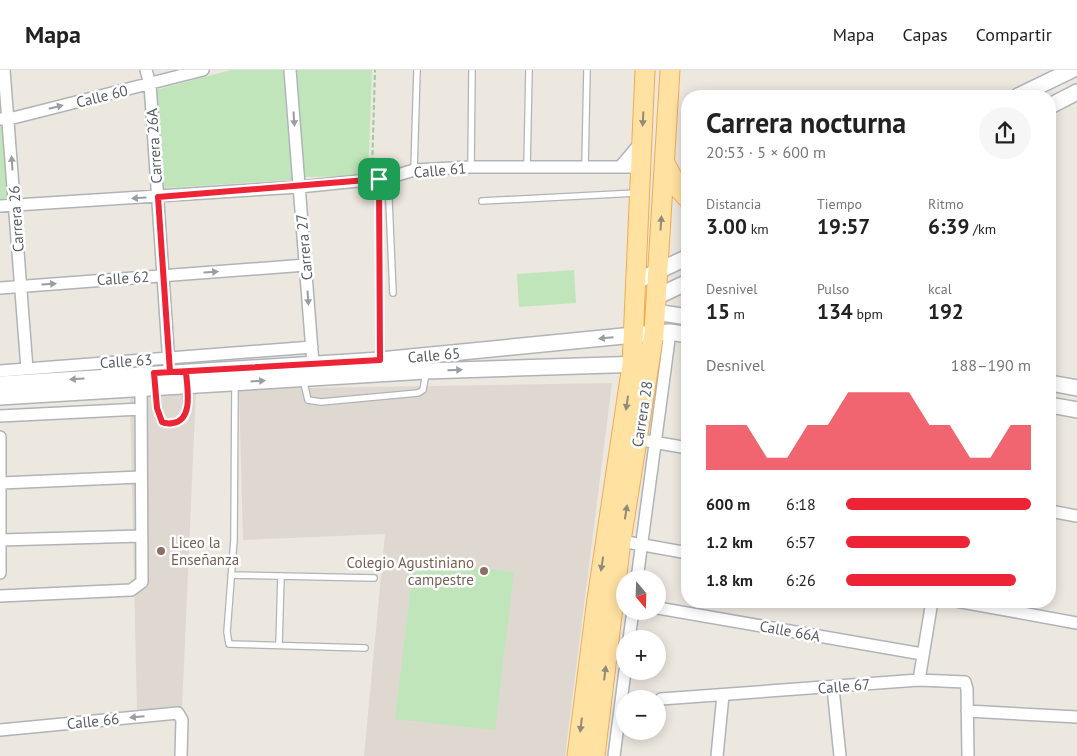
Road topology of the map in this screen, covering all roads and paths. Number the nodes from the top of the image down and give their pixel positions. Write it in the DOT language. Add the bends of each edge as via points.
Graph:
graph roads {
  1 [pos="4,70"];
  2 [pos="146,70"];
  3 [pos="203,70"];
  4 [pos="290,70"];
  5 [pos="376,70"];
  6 [pos="418,70"];
  7 [pos="472,70"];
  8 [pos="529,70"];
  9 [pos="587,70"];
  10 [pos="645,70"];
  11 [pos="670,70"];
  12 [pos="1072,70"];
  13 [pos="150,84"];
  14 [pos="1030,90"];
  15 [pos="1077,92"];
  16 [pos="1056,103"];
  17 [pos="4,119"];
  18 [pos="642,141"];
  19 [pos="666,165"];
  20 [pos="471,167"];
  21 [pos="527,167"];
  22 [pos="585,167"];
  23 [pos="620,167"];
  24 [pos="642,167"];
  25 [pos="414,170"];
  26 [pos="380,179"];
  27 [pos="299,186"];
  28 [pos="681,191"];
  29 [pos="641,193"];
  30 [pos="158,197"];
  31 [pos="482,201"];
  32 [pos="15,205"];
  33 [pos="0,206"];
  34 [pos="681,260"];
  35 [pos="306,265"];
  36 [pos="657,271"];
  37 [pos="163,276"];
  38 [pos="637,281"];
  39 [pos="21,286"];
  40 [pos="681,287"];
  41 [pos="0,288"];
  42 [pos="393,293"];
  43 [pos="656,305"];
  44 [pos="681,314"];
  45 [pos="662,333"];
  46 [pos="681,334"];
  47 [pos="634,336"];
  48 [pos="312,347"];
  49 [pos="380,360"];
  50 [pos="313,364"];
  51 [pos="641,364"];
  52 [pos="27,369"];
  53 [pos="0,371"];
  54 [pos="426,371"];
  55 [pos="158,376"];
  56 [pos="187,378"];
  57 [pos="303,379"];
  58 [pos="235,382"];
  59 [pos="0,384"];
  60 [pos="1056,384"];
  61 [pos="1077,388"];
  62 [pos="0,397"];
  63 [pos="1056,406"];
  64 [pos="141,409"];
  65 [pos="1077,410"];
  66 [pos="0,416"];
  67 [pos="0,437"];
  68 [pos="645,441"];
  69 [pos="681,447"];
  70 [pos="140,477"];
  71 [pos="1,482"];
  72 [pos="1056,512"];
  73 [pos="1077,516"];
  74 [pos="1,518"];
  75 [pos="141,536"];
  76 [pos="1,540"];
  77 [pos="622,541"];
  78 [pos="641,545"];
  79 [pos="681,552"];
  80 [pos="0,568"];
  81 [pos="621,570"];
  82 [pos="638,570"];
  83 [pos="0,574"];
  84 [pos="231,575"];
  85 [pos="281,576"];
  86 [pos="374,578"];
  87 [pos="0,596"];
  88 [pos="931,608"];
  89 [pos="994,608"];
  90 [pos="666,609"];
  91 [pos="616,620"];
  92 [pos="1077,623"];
  93 [pos="279,645"];
  94 [pos="365,648"];
  95 [pos="922,654"];
  96 [pos="624,680"];
  97 [pos="919,680"];
  98 [pos="833,688"];
  99 [pos="723,695"];
  100 [pos="666,699"];
  101 [pos="967,711"];
  102 [pos="1077,717"];
  103 [pos="0,730"];
  104 [pos="181,756"];
  105 [pos="577,756"];
  106 [pos="595,756"];
  107 [pos="614,756"];
  108 [pos="717,756"];
  109 [pos="840,756"];
  110 [pos="968,756"];
  1 -- 17 [label="street, Carrera 26"];
  2 -- 13 [label="street, Carrera 26A"];
  3 -- 13 [label="street, Calle 60"];
  4 -- 27 [label="street, Carrera 27, one-way"];
  5 -- 26 [label="path"];
  6 -- 25 [label="lane"];
  7 -- 20 [label="lane"];
  8 -- 21 [label="lane"];
  9 -- 22 [label="lane"];
  10 -- 18 [label="main road, Carrera 28, one-way"];
  11 -- 19 [label="main road, Carrera 28"];
  12 -- 14 [label="street"];
  17 -- 13 [label="street, Calle 60, one-way"];
  13 -- 30 [label="street, Carrera 26A"];
  15 -- 16 [label="street"];
  32 -- 17 [label="street, Carrera 26, one-way"];
  18 -- 23 [label="street"];
  18 -- 24 [label="main road, Carrera 28"];
  19 -- 28 [label="main road"];
  36 -- 19 [label="main road, Carrera 28, one-way"];
  20 -- 21 [label="street, Calle 61"];
  20 -- 25 [label="street, Calle 61"];
  21 -- 22 [label="street, Calle 61"];
  22 -- 23 [label="street, Calle 61"];
  23 -- 24 [label="street, Calle 61"];
  24 -- 29 [label="main road, Carrera 28"];
  25 -- 26 [label="street, Calle 61"];
  26 -- 27 [label="street, Calle 61"];
  26 -- 42 [label="lane"];
  26 -- 49 [label="path"];
  27 -- 30 [label="street, Calle 61"];
  27 -- 35 [label="street, Carrera 27"];
  29 -- 31 [label="lane"];
  29 -- 38 [label="main road, Carrera 28"];
  30 -- 32 [label="street, Calle 61, one-way"];
  30 -- 37 [label="street, Carrera 26A"];
  32 -- 33 [label="street, Calle 61"];
  32 -- 39 [label="street, Carrera 26"];
  34 -- 36 [label="street"];
  37 -- 35 [label="street, Calle 62, one-way"];
  35 -- 48 [label="street, Carrera 27, one-way"];
  36 -- 38 [label="street"];
  36 -- 43 [label="main road, Carrera 28"];
  39 -- 37 [label="street, Calle 62, one-way"];
  37 -- 55 [label="street, Carrera 26A"];
  38 -- 47 [label="main road, Carrera 28"];
  39 -- 41 [label="street, Calle 62"];
  39 -- 52 [label="street, Carrera 26"];
  40 -- 43 [label="street"];
  43 -- 44 [label="street"];
  43 -- 45 [label="main road, Carrera 28"];
  45 -- 46 [label="street, Calle 65"];
  45 -- 47 [label="street, Calle 65"];
  45 -- 51 [label="main road, Carrera 28"];
  45 -- 68 [label="street"];
  47 -- 49 [label="street, Calle 65, one-way"];
  47 -- 51 [label="main road, Carrera 28"];
  48 -- 50 [label="street, Carrera 27"];
  48 -- 55 [label="street, Calle 63"];
  49 -- 50 [label="street, Calle 65"];
  50 -- 56 [label="street, Calle 65"];
  54 -- 51 [label="street, Calle 65, one-way"];
  51 -- 68 [label="main road, Carrera 28"];
  51 -- 105 [label="main road, Carrera 28, one-way" via="597,599"];
  52 -- 53 [label="street, Calle 63"];
  52 -- 55 [label="street, Calle 63"];
  54 -- 57 [label="street, Calle 65"];
  54 -- 57 [label="lane" via="424,390 418,393 328,402 308,400"];
  55 -- 56 [label="street, Calle 65"];
  55 -- 56 [label="lane" via="160,419 165,424 177,423 186,414"];
  55 -- 59 [label="street, Calle 65, one-way"];
  55 -- 62 [label="street, Calle 65"];
  55 -- 64 [label="street, Carrera 26A"];
  56 -- 58 [label="street, Calle 65"];
  58 -- 57 [label="street, Calle 65, one-way"];
  58 -- 84 [label="lane"];
  60 -- 61 [label="street"];
  63 -- 65 [label="street"];
  64 -- 66 [label="street"];
  64 -- 70 [label="street, Carrera 26A"];
  67 -- 71 [label="street"];
  68 -- 69 [label="street"];
  77 -- 68 [label="main road, Carrera 28, one-way"];
  68 -- 78 [label="street"];
  70 -- 71 [label="street"];
  70 -- 75 [label="street, Carrera 26A"];
  71 -- 74 [label="street"];
  72 -- 73 [label="street"];
  74 -- 76 [label="street"];
  75 -- 76 [label="street"];
  75 -- 87 [label="street, Carrera 26A" via="142,582 131,590"];
  76 -- 80 [label="street"];
  77 -- 78 [label="street"];
  77 -- 81 [label="main road, Carrera 28"];
  78 -- 79 [label="street"];
  78 -- 82 [label="street"];
  80 -- 83 [label="street"];
  84 -- 85 [label="lane"];
  84 -- 93 [label="lane" via="229,644"];
  85 -- 86 [label="lane"];
  85 -- 93 [label="lane"];
  88 -- 95 [label="street"];
  89 -- 92 [label="street"];
  90 -- 95 [label="street, Calle 66A"];
  106 -- 91 [label="main road, Carrera 28, one-way"];
  93 -- 94 [label="lane"];
  95 -- 97 [label="street"];
  96 -- 107 [label="street"];
  97 -- 98 [label="street, Calle 67"];
  97 -- 101 [label="street, Calle 67" via="965,682"];
  98 -- 99 [label="street, Calle 67"];
  98 -- 109 [label="street"];
  99 -- 100 [label="street, Calle 67"];
  99 -- 108 [label="street"];
  101 -- 102 [label="street"];
  101 -- 110 [label="street"];
  104 -- 103 [label="street, Calle 66, one-way" via="182,720 178,713"];
}
